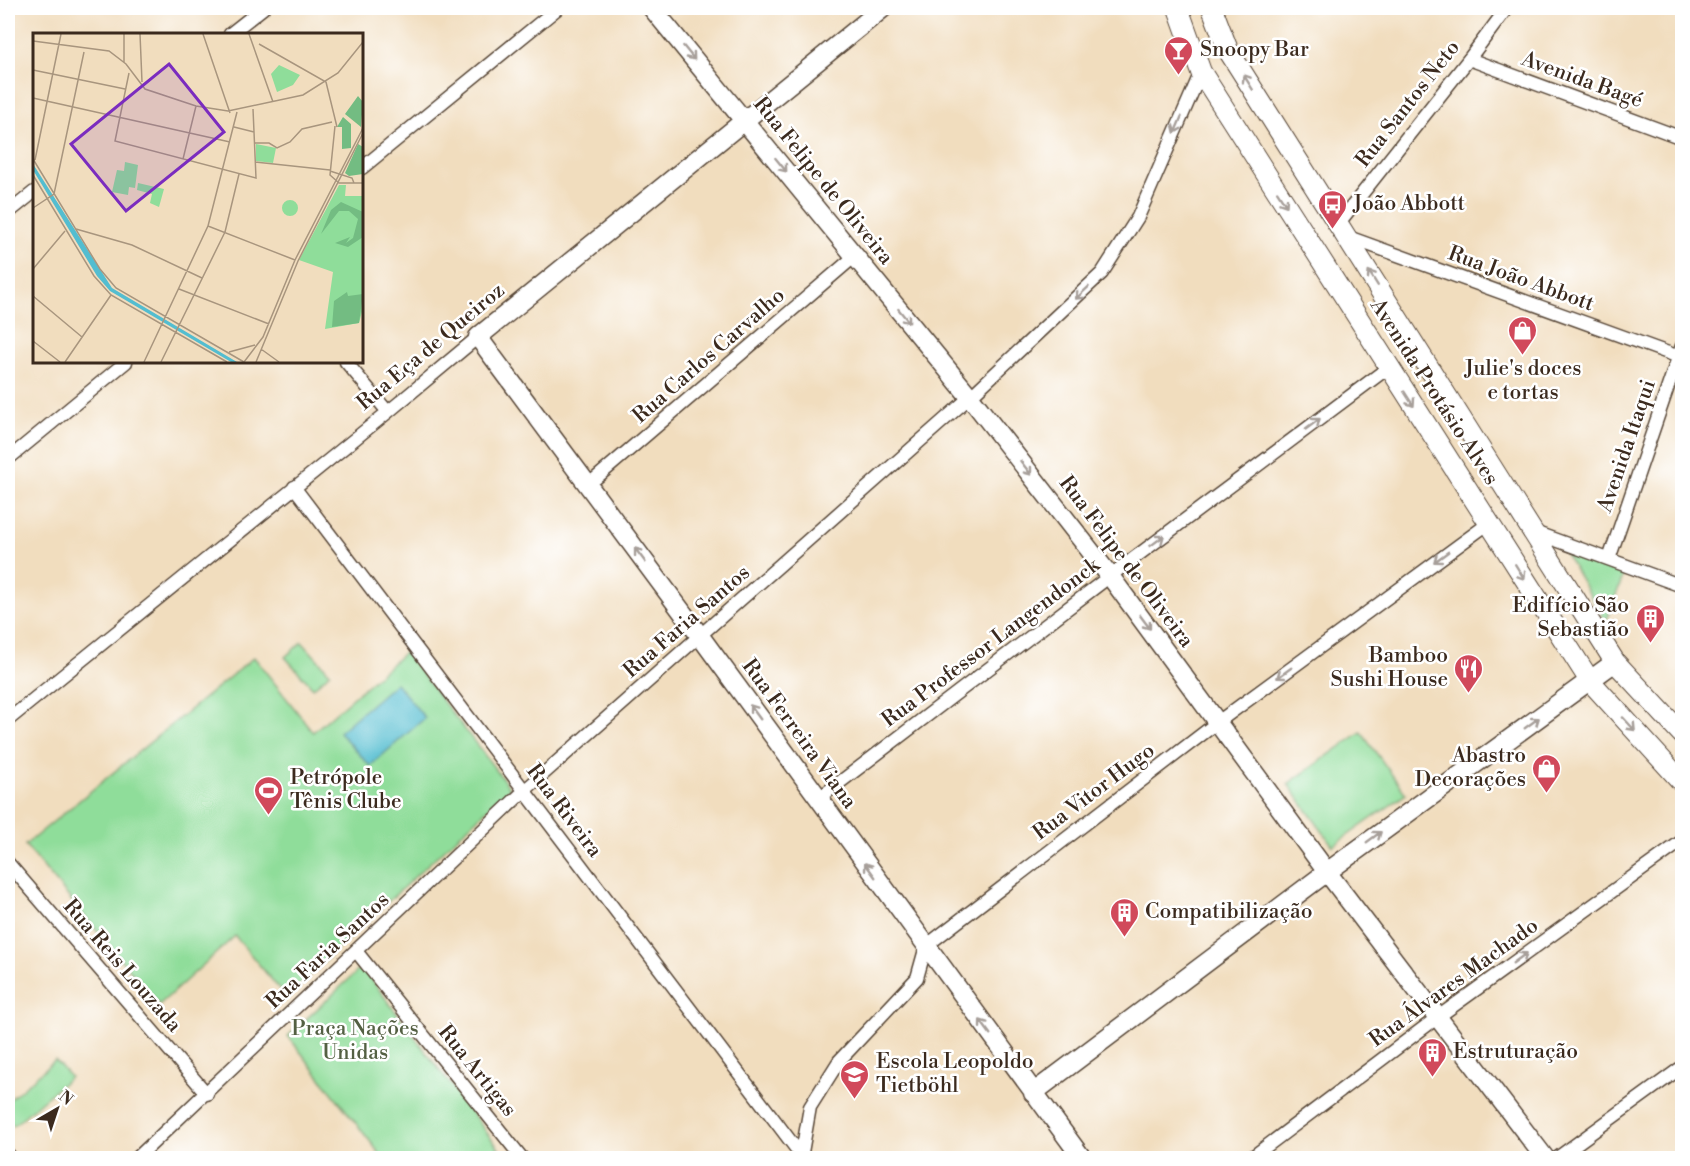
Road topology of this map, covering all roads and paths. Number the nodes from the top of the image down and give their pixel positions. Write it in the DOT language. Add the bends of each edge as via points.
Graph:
graph roads {
  1 [pos="263,8"];
  2 [pos="558,8"];
  3 [pos="652,8"];
  4 [pos="883,8"];
  5 [pos="1178,8"];
  6 [pos="1212,8"];
  7 [pos="1507,8"];
  8 [pos="231,33"];
  9 [pos="1469,59"];
  10 [pos="1201,72"];
  11 [pos="744,120"];
  12 [pos="1683,138"];
  13 [pos="363,167"];
  14 [pos="33,193"];
  15 [pos="8,213"];
  16 [pos="1342,230"];
  17 [pos="855,256"];
  18 [pos="478,337"];
  19 [pos="1681,353"];
  20 [pos="125,363"];
  21 [pos="347,363"];
  22 [pos="1389,367"];
  23 [pos="970,397"];
  24 [pos="388,412"];
  25 [pos="8,459"];
  26 [pos="588,485"];
  27 [pos="294,487"];
  28 [pos="1488,523"];
  29 [pos="1533,532"];
  30 [pos="1609,559"];
  31 [pos="1110,576"];
  32 [pos="1683,586"];
  33 [pos="700,636"];
  34 [pos="1616,662"];
  35 [pos="1590,681"];
  36 [pos="8,720"];
  37 [pos="1218,722"];
  38 [pos="1683,734"];
  39 [pos="1683,782"];
  40 [pos="524,791"];
  41 [pos="818,799"];
  42 [pos="1683,841"];
  43 [pos="8,863"];
  44 [pos="1327,872"];
  45 [pos="926,946"];
  46 [pos="356,951"];
  47 [pos="1438,1017"];
  48 [pos="1683,1067"];
  49 [pos="1033,1093"];
  50 [pos="207,1094"];
  51 [pos="8,1154"];
  52 [pos="801,1157"];
  53 [pos="11,1158"];
  54 [pos="137,1158"];
  55 [pos="522,1158"];
  56 [pos="1082,1158"];
  57 [pos="1251,1158"];
  58 [pos="1545,1158"];
  59 [pos="1557,1158"];
  1 -- 8 [label="street"];
  2 -- 13 [label="street"];
  3 -- 11 [label="street, Rua Felipe de Oliveira, one-way"];
  4 -- 11 [label="street, Rua Eça de Queiroz"];
  5 -- 10 [label="main road, Avenida Protásio Alves"];
  16 -- 6 [label="main road, Avenida Protásio Alves, one-way" via="1228,50"];
  7 -- 9 [label="street, Rua Santos Neto"];
  9 -- 12 [label="street, Avenida Bagé"];
  9 -- 16 [label="street, Rua Santos Neto"];
  10 -- 22 [label="main road, Avenida Protásio Alves, one-way"];
  10 -- 23 [label="street, Rua Faria Santos, one-way" via="1138,217 1102,273"];
  11 -- 17 [label="street, Rua Felipe de Oliveira, one-way"];
  11 -- 18 [label="street, Rua Eça de Queiroz"];
  14 -- 15 [label="street"];
  16 -- 19 [label="street, Rua João Abbott"];
  29 -- 16 [label="main road, Avenida Protásio Alves, one-way"];
  17 -- 23 [label="street, Rua Felipe de Oliveira, one-way"];
  17 -- 26 [label="street, Rua Carlos Carvalho"];
  18 -- 24 [label="street, Rua Eça de Queiroz"];
  18 -- 26 [label="street, Rua Ferreira Viana"];
  19 -- 30 [label="street, Avenida Itaqui"];
  20 -- 25 [label="street"];
  21 -- 24 [label="street"];
  22 -- 28 [label="main road, Avenida Protásio Alves, one-way"];
  31 -- 22 [label="street, Rua Professor Langendonck, one-way"];
  23 -- 31 [label="street, Rua Felipe de Oliveira, one-way"];
  23 -- 33 [label="street, Rua Faria Santos"];
  24 -- 27 [label="street, Rua Eça de Queiroz"];
  33 -- 26 [label="street, Rua Ferreira Viana, one-way"];
  27 -- 36 [label="street, Rua Eça de Queiroz"];
  27 -- 40 [label="street, Rua Riveira"];
  28 -- 35 [label="main road, Avenida Protásio Alves, one-way"];
  28 -- 37 [label="street, Rua Vitor Hugo, one-way"];
  29 -- 30 [label="street"];
  29 -- 34 [label="main road, Avenida Protásio Alves"];
  30 -- 32 [label="street"];
  31 -- 37 [label="street, Rua Felipe de Oliveira, one-way"];
  31 -- 41 [label="street, Rua Professor Langendonck"];
  33 -- 40 [label="street, Rua Faria Santos"];
  41 -- 33 [label="street, Rua Ferreira Viana, one-way"];
  34 -- 35 [label="street"];
  34 -- 38 [label="main road, Avenida Protásio Alves"];
  35 -- 39 [label="main road, Avenida Protásio Alves, one-way"];
  44 -- 35 [label="street, one-way"];
  37 -- 44 [label="street, Rua Felipe de Oliveira"];
  37 -- 45 [label="street, Rua Vitor Hugo"];
  40 -- 46 [label="street, Rua Faria Santos"];
  40 -- 52 [label="street, Rua Riveira"];
  45 -- 41 [label="street, Rua Ferreira Viana, one-way"];
  47 -- 42 [label="street, Rua Álvares Machado, one-way"];
  43 -- 50 [label="street, Rua Reis Louzada"];
  44 -- 47 [label="street, Rua Felipe de Oliveira"];
  44 -- 49 [label="street"];
  49 -- 45 [label="street, Rua Ferreira Viana, one-way"];
  45 -- 52 [label="street" via="918,978 838,1061 810,1107"];
  46 -- 50 [label="street, Rua Faria Santos"];
  46 -- 55 [label="street, Rua Artigas"];
  47 -- 57 [label="street, Rua Álvares Machado"];
  47 -- 58 [label="street, Rua Felipe de Oliveira"];
  48 -- 59 [label="street"];
  49 -- 56 [label="street, Rua Ferreira Viana"];
  50 -- 54 [label="street, Rua Faria Santos"];
  51 -- 53 [label="street"];
}
